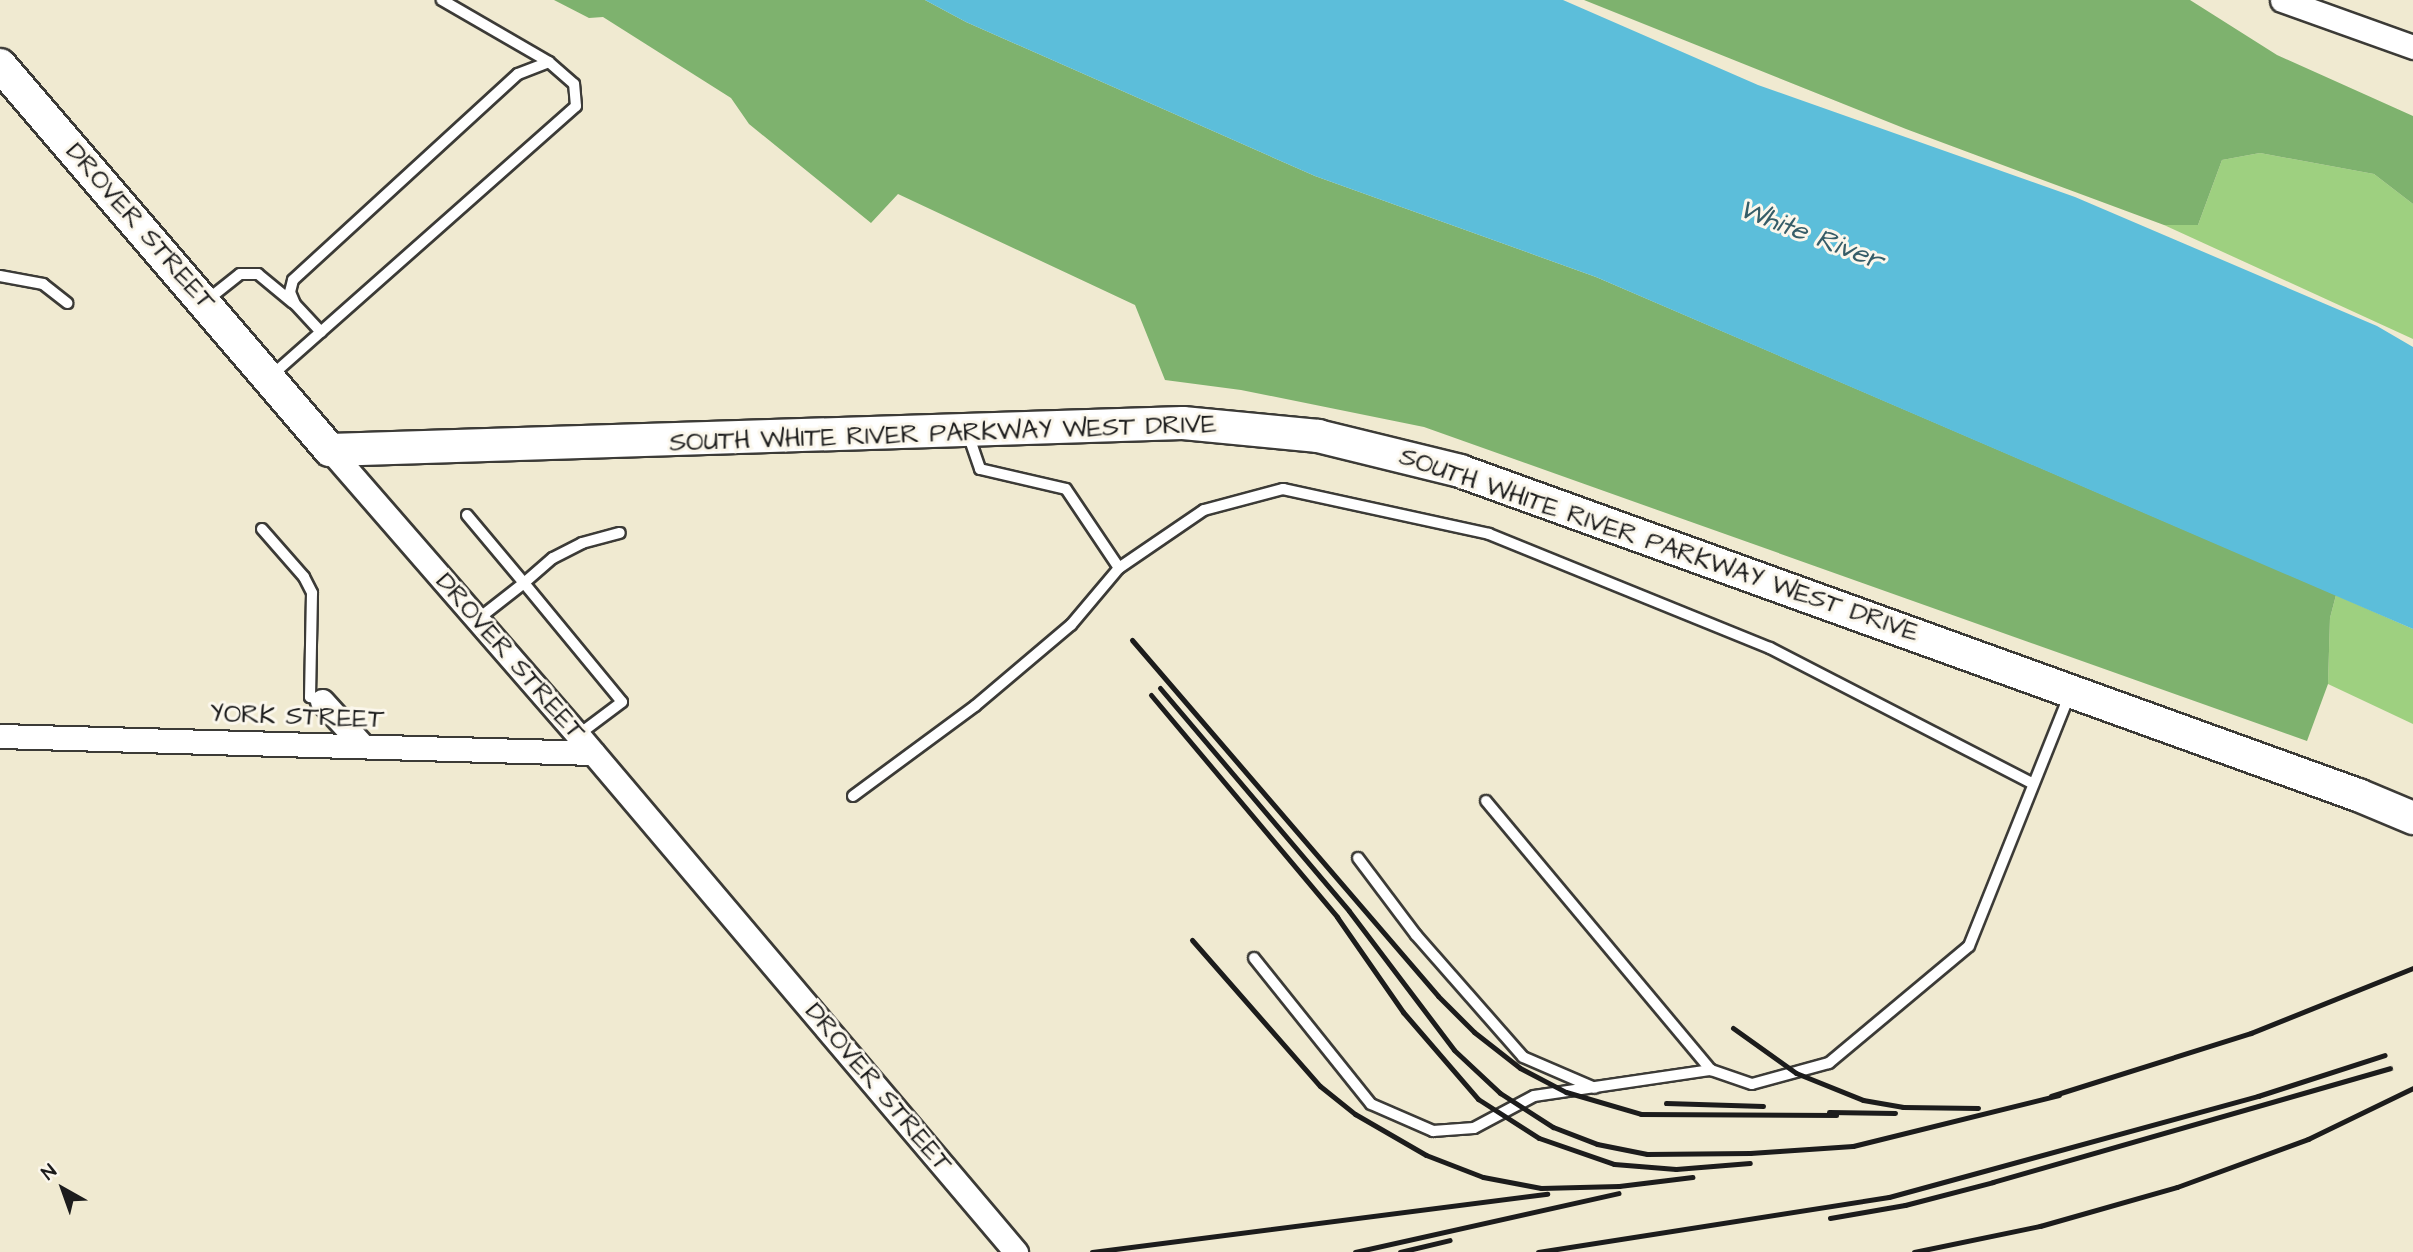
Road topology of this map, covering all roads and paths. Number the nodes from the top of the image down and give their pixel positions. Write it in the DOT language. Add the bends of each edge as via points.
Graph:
graph roads {
  1 [pos="442,0"];
  2 [pos="2282,0"];
  3 [pos="2413,47"];
  4 [pos="549,62"];
  5 [pos="8,78"];
  6 [pos="0,276"];
  7 [pos="205,302"];
  8 [pos="67,303"];
  9 [pos="295,304"];
  10 [pos="321,332"];
  11 [pos="269,378"];
  12 [pos="967,430"];
  13 [pos="330,450"];
  14 [pos="467,515"];
  15 [pos="262,529"];
  16 [pos="620,533"];
  17 [pos="1119,568"];
  18 [pos="524,583"];
  19 [pos="478,619"];
  20 [pos="2071,691"];
  21 [pos="322,701"];
  22 [pos="0,736"];
  23 [pos="586,744"];
  24 [pos="363,746"];
  25 [pos="2033,784"];
  26 [pos="853,796"];
  27 [pos="1486,801"];
  28 [pos="2413,818"];
  29 [pos="1358,858"];
  30 [pos="1254,958"];
  31 [pos="1711,1070"];
  32 [pos="1596,1088"];
  33 [pos="1016,1252"];
  1 -- 4 [label="lane"];
  2 -- 3 [label="street"];
  4 -- 9 [label="lane" via="518,74 293,280 290,292"];
  4 -- 10 [label="lane" via="574,84 576,106"];
  5 -- 7 [label="street, DROVER STREET"];
  6 -- 8 [label="lane" via="43,284"];
  7 -- 9 [label="lane" via="240,274 258,274"];
  7 -- 11 [label="street, DROVER STREET"];
  9 -- 10 [label="lane"];
  10 -- 11 [label="lane"];
  11 -- 13 [label="street, DROVER STREET"];
  12 -- 13 [label="street, SOUTH WHITE RIVER PARKWAY WEST DRIVE"];
  12 -- 17 [label="lane" via="980,469 1066,489"];
  12 -- 20 [label="street, SOUTH WHITE RIVER PARKWAY WEST DRIVE" via="1201,424 1274,430 1381,449 1460,471"];
  13 -- 19 [label="street, DROVER STREET"];
  14 -- 18 [label="lane"];
  15 -- 21 [label="lane" via="304,577 312,593 310,697"];
  16 -- 18 [label="lane" via="553,558"];
  17 -- 25 [label="lane" via="1204,510 1283,489 1489,534 1770,648"];
  17 -- 26 [label="lane" via="1061,633 975,706"];
  18 -- 19 [label="lane"];
  18 -- 23 [label="lane" via="622,702"];
  19 -- 23 [label="street, DROVER STREET"];
  20 -- 25 [label="lane"];
  20 -- 28 [label="street, SOUTH WHITE RIVER PARKWAY WEST DRIVE"];
  21 -- 24 [label="street"];
  22 -- 24 [label="street, YORK STREET"];
  23 -- 24 [label="street, YORK STREET"];
  23 -- 33 [label="street, DROVER STREET"];
  25 -- 31 [label="lane" via="1969,946 1829,1063 1752,1084"];
  27 -- 31 [label="lane"];
  29 -- 32 [label="lane" via="1416,935 1523,1057"];
  30 -- 32 [label="lane" via="1371,1104 1433,1131 1474,1128 1534,1096"];
  31 -- 32 [label="lane"];
}
